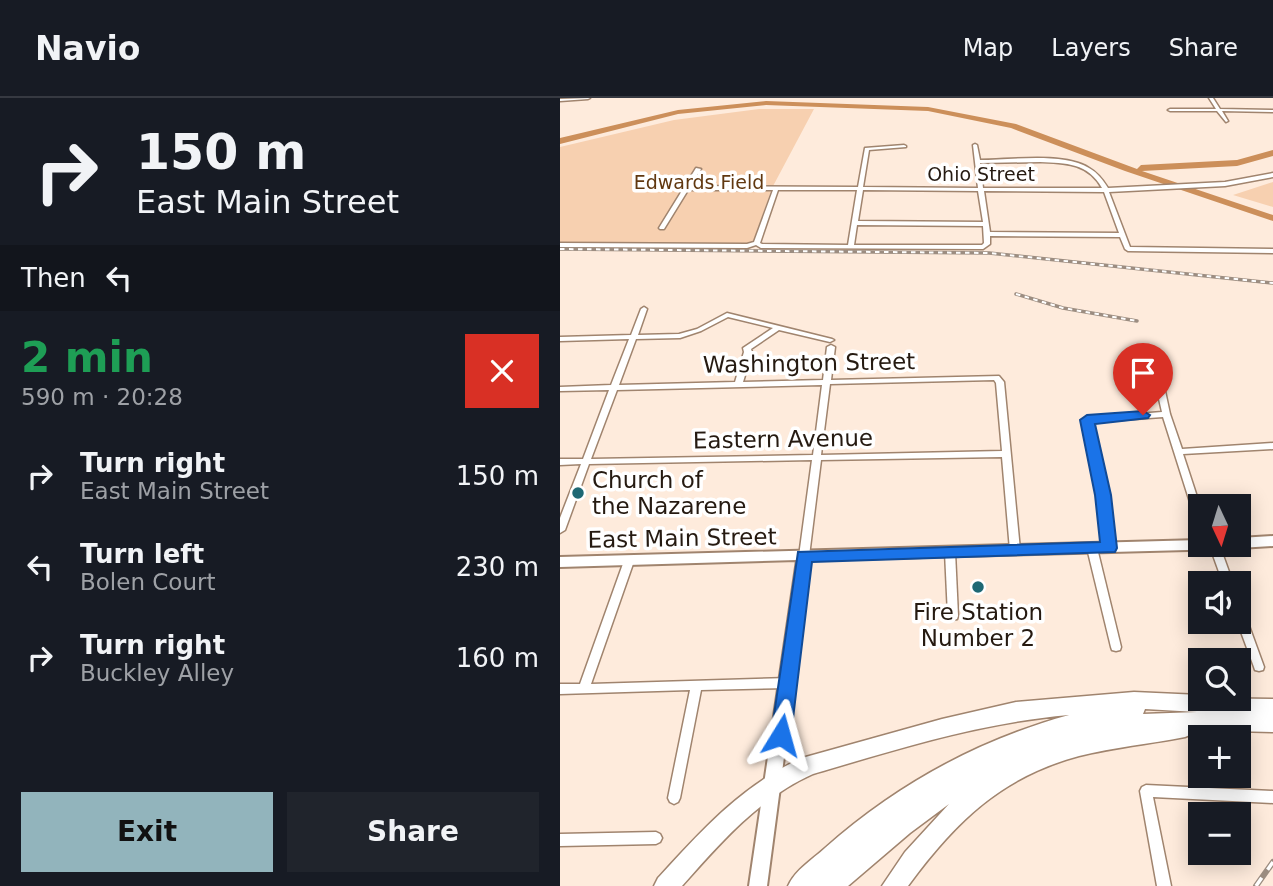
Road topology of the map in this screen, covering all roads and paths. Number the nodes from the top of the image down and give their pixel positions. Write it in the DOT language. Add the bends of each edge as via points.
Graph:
graph roads {
  1 [pos="588,98"];
  2 [pos="1211,98"];
  3 [pos="560,100"];
  4 [pos="1170,110"];
  5 [pos="1219,110"];
  6 [pos="1273,111"];
  7 [pos="1226,121"];
  8 [pos="975,145"];
  9 [pos="904,146"];
  10 [pos="978,162"];
  11 [pos="698,169"];
  12 [pos="1273,175"];
  13 [pos="687,188"];
  14 [pos="776,188"];
  15 [pos="861,188"];
  16 [pos="982,190"];
  17 [pos="1105,191"];
  18 [pos="856,223"];
  19 [pos="985,224"];
  20 [pos="663,228"];
  21 [pos="987,234"];
  22 [pos="1122,235"];
  23 [pos="757,243"];
  24 [pos="560,245"];
  25 [pos="851,246"];
  26 [pos="1273,251"];
  27 [pos="644,309"];
  28 [pos="776,329"];
  29 [pos="633,337"];
  30 [pos="560,339"];
  31 [pos="1158,377"];
  32 [pos="827,382"];
  33 [pos="739,383"];
  34 [pos="614,388"];
  35 [pos="560,389"];
  36 [pos="1166,414"];
  37 [pos="1273,446"];
  38 [pos="1180,452"];
  39 [pos="1006,454"];
  40 [pos="817,458"];
  41 [pos="586,462"];
  42 [pos="560,463"];
  43 [pos="1193,494"];
  44 [pos="560,530"];
  45 [pos="1273,541"];
  46 [pos="1251,542"];
  47 [pos="1188,546"];
  48 [pos="1092,548"];
  49 [pos="1109,548"];
  50 [pos="1016,550"];
  51 [pos="950,552"];
  52 [pos="804,556"];
  53 [pos="629,561"];
  54 [pos="560,562"];
  55 [pos="953,616"];
  56 [pos="1247,634"];
  57 [pos="1116,647"];
  58 [pos="1259,667"];
  59 [pos="789,683"];
  60 [pos="696,685"];
  61 [pos="584,688"];
  62 [pos="560,689"];
  63 [pos="1175,703"];
  64 [pos="1273,708"];
  65 [pos="1222,721"];
  66 [pos="1273,723"];
  67 [pos="773,788"];
  68 [pos="1273,797"];
  69 [pos="674,798"];
  70 [pos="656,838"];
  71 [pos="560,839"];
  72 [pos="824,877"];
  73 [pos="666,886"];
  74 [pos="758,886"];
  75 [pos="800,886"];
  76 [pos="894,886"];
  77 [pos="1164,886"];
  1 -- 3 [label="street"];
  2 -- 5 [label="street"];
  4 -- 5 [label="street"];
  5 -- 6 [label="street"];
  5 -- 7 [label="street"];
  8 -- 10 [label="street"];
  9 -- 15 [label="street" via="867,149"];
  10 -- 16 [label="street"];
  10 -- 17 [label="street" via="1079,164 1096,175"];
  11 -- 13 [label="street"];
  12 -- 17 [label="street, Ohio Street" via="1209,185"];
  13 -- 14 [label="street, Ohio Street"];
  13 -- 20 [label="street"];
  14 -- 15 [label="street, Ohio Street"];
  14 -- 23 [label="street"];
  15 -- 16 [label="street, Ohio Street"];
  15 -- 18 [label="street"];
  16 -- 17 [label="street, Ohio Street"];
  16 -- 19 [label="street"];
  17 -- 22 [label="street"];
  18 -- 19 [label="street"];
  18 -- 25 [label="street"];
  19 -- 21 [label="street"];
  21 -- 22 [label="street"];
  21 -- 25 [label="street" via="987,244 980,247"];
  22 -- 26 [label="street" via="1128,249"];
  23 -- 24 [label="street"];
  23 -- 25 [label="street"];
  27 -- 29 [label="street"];
  28 -- 29 [label="street" via="724,315 687,334"];
  28 -- 32 [label="street" via="830,344"];
  28 -- 33 [label="street" via="747,348"];
  29 -- 30 [label="street"];
  29 -- 34 [label="street"];
  31 -- 36 [label="street"];
  32 -- 33 [label="street, Washington Street"];
  32 -- 39 [label="street, Washington Street" via="998,380"];
  32 -- 40 [label="street"];
  33 -- 34 [label="street, Washington Street"];
  34 -- 35 [label="street, Washington Street"];
  34 -- 41 [label="street"];
  36 -- 38 [label="street"];
  36 -- 49 [label="street" via="1097,417 1087,422"];
  37 -- 38 [label="street"];
  38 -- 43 [label="street"];
  39 -- 40 [label="street, Eastern Avenue"];
  39 -- 50 [label="street"];
  40 -- 41 [label="street, Eastern Avenue"];
  40 -- 52 [label="street"];
  41 -- 42 [label="street, Eastern Avenue"];
  41 -- 44 [label="street"];
  45 -- 46 [label="main road"];
  47 -- 49 [label="main road, East Main Street"];
  48 -- 49 [label="main road, East Main Street"];
  48 -- 50 [label="main road, East Main Street"];
  48 -- 57 [label="street"];
  50 -- 51 [label="main road, East Main Street"];
  51 -- 52 [label="main road, East Main Street"];
  51 -- 55 [label="street"];
  52 -- 53 [label="main road, East Main Street"];
  52 -- 59 [label="main road"];
  53 -- 54 [label="main road, East Main Street"];
  53 -- 61 [label="street"];
  56 -- 58 [label="street"];
  59 -- 60 [label="street"];
  59 -- 67 [label="main road"];
  60 -- 61 [label="street"];
  60 -- 69 [label="street"];
  61 -- 62 [label="street"];
  63 -- 64 [label="highway"];
  63 -- 67 [label="highway" via="1135,700 982,718 809,765"];
  63 -- 72 [label="highway" via="1078,718 1002,744 916,790 883,814"];
  65 -- 66 [label="highway"];
  65 -- 72 [label="highway" via="1115,725 1084,730 1025,751 925,806"];
  65 -- 76 [label="highway" via="1078,747 1009,772 939,826"];
  67 -- 73 [label="highway" via="728,818"];
  67 -- 74 [label="main road"];
  68 -- 77 [label="street" via="1146,791"];
  70 -- 71 [label="street"];
  72 -- 75 [label="highway"];
}
